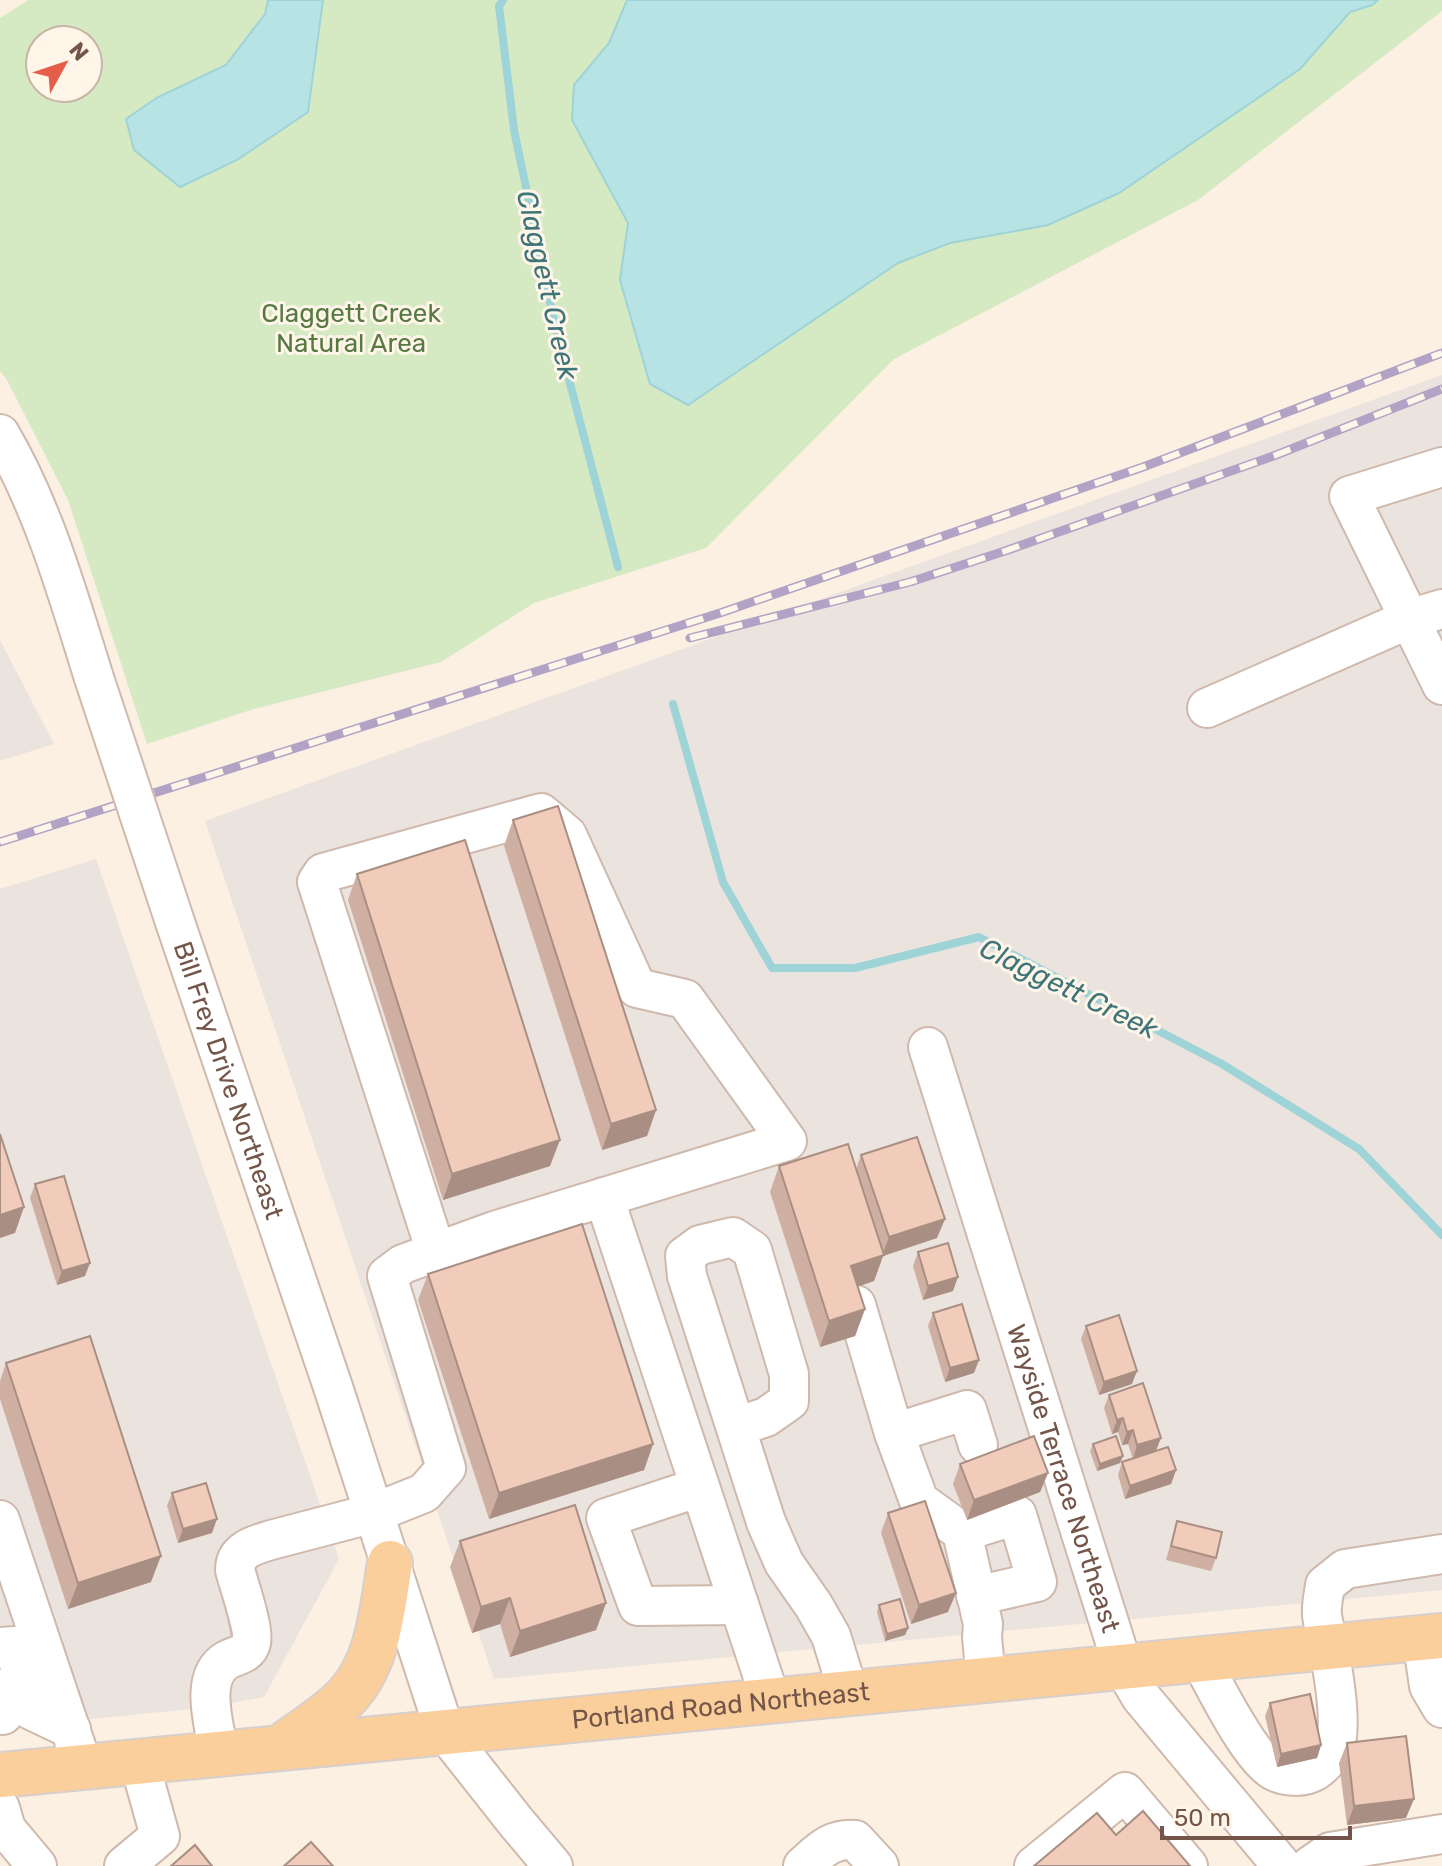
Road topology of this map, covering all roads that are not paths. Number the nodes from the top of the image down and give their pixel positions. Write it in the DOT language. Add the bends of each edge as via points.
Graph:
graph roads {
  1 [pos="0,434"];
  2 [pos="1442,467"];
  3 [pos="1426,614"];
  4 [pos="1442,685"];
  5 [pos="1207,708"];
  6 [pos="928,1047"];
  7 [pos="604,1197"];
  8 [pos="436,1252"];
  9 [pos="856,1305"];
  10 [pos="736,1427"];
  11 [pos="894,1433"];
  12 [pos="978,1445"];
  13 [pos="700,1487"];
  14 [pos="1070,1500"];
  15 [pos="374,1513"];
  16 [pos="1017,1515"];
  17 [pos="0,1520"];
  18 [pos="962,1532"];
  19 [pos="1442,1554"];
  20 [pos="390,1563"];
  21 [pos="976,1596"];
  22 [pos="739,1605"];
  23 [pos="1432,1637"];
  24 [pos="0,1647"];
  25 [pos="1329,1647"];
  26 [pos="1200,1659"];
  27 [pos="1123,1667"];
  28 [pos="986,1680"];
  29 [pos="0,1689"];
  30 [pos="849,1694"];
  31 [pos="771,1701"];
  32 [pos="1442,1708"];
  33 [pos="0,1715"];
  34 [pos="445,1732"];
  35 [pos="1246,1740"];
  36 [pos="77,1748"];
  37 [pos="280,1748"];
  38 [pos="219,1754"];
  39 [pos="139,1761"];
  40 [pos="0,1775"];
  41 [pos="1217,1788"];
  42 [pos="0,1808"];
  43 [pos="1442,1834"];
  44 [pos="1398,1854"];
  45 [pos="37,1866"];
  46 [pos="124,1866"];
  47 [pos="553,1866"];
  48 [pos="803,1866"];
  49 [pos="879,1866"];
  50 [pos="1034,1866"];
  51 [pos="1188,1866"];
  52 [pos="1282,1866"];
  53 [pos="1310,1866"];
  1 -- 15 [label="street, Bill Frey Drive Northeast, bridge" via="48,538"];
  2 -- 3 [label="street" via="1349,496"];
  3 -- 4 [label="street"];
  3 -- 5 [label="street"];
  6 -- 14 [label="street, Wayside Terrace Northeast"];
  7 -- 8 [label="street"];
  7 -- 8 [label="street" via="787,1141 685,999 637,988 567,835 541,813 323,873 317,882"];
  7 -- 13 [label="street"];
  8 -- 15 [label="street" via="387,1276 446,1468 424,1493"];
  9 -- 11 [label="street"];
  10 -- 30 [label="street" via="766,1522 784,1563 831,1636"];
  11 -- 12 [label="street" via="967,1410"];
  11 -- 18 [label="street" via="919,1501"];
  13 -- 22 [label="street"];
  13 -- 22 [label="street" via="606,1518 638,1606"];
  14 -- 16 [label="street"];
  14 -- 27 [label="street, Wayside Terrace Northeast"];
  15 -- 20 [label="street, Bill Frey Drive Northeast"];
  15 -- 38 [label="street" via="255,1545 235,1560 252,1642 247,1651 226,1660 211,1680"];
  16 -- 18 [label="street"];
  16 -- 21 [label="street" via="1037,1582"];
  17 -- 36 [label="street"];
  18 -- 21 [label="street"];
  19 -- 25 [label="street" via="1345,1569 1325,1585 1322,1615"];
  20 -- 34 [label="street, Bill Frey Drive Northeast"];
  20 -- 37 [label="main road" via="369,1663 339,1704"];
  21 -- 28 [label="street"];
  22 -- 31 [label="street"];
  23 -- 25 [label="main road, Portland Road Northeast"];
  23 -- 32 [label="street" via="1429,1686"];
  24 -- 36 [label="street" via="15,1646 29,1709"];
  25 -- 26 [label="main road, Portland Road Northeast"];
  25 -- 35 [label="street" via="1337,1708 1330,1758 1317,1770 1300,1775 1276,1772"];
  26 -- 27 [label="main road, Portland Road Northeast"];
  26 -- 35 [label="street"];
  27 -- 28 [label="main road, Portland Road Northeast"];
  27 -- 41 [label="street, Wayside Terrace Northeast" via="1141,1697"];
  28 -- 30 [label="main road, Portland Road Northeast"];
  29 -- 33 [label="street"];
  30 -- 31 [label="main road, Portland Road Northeast"];
  31 -- 34 [label="main road, Portland Road Northeast"];
  34 -- 37 [label="main road, Portland Road Northeast"];
  34 -- 47 [label="street"];
  35 -- 41 [label="street"];
  36 -- 39 [label="main road, Portland Road Northeast"];
  36 -- 40 [label="main road, Portland Road Northeast"];
  37 -- 38 [label="main road, Portland Road Northeast"];
  38 -- 39 [label="main road, Portland Road Northeast"];
  39 -- 46 [label="street" via="160,1836"];
  41 -- 52 [label="street, Wayside Terrace Northeast"];
  42 -- 45 [label="street" via="6,1829"];
  43 -- 44 [label="street"];
  44 -- 53 [label="street" via="1330,1852"];
  48 -- 49 [label="street" via="842,1839 855,1840"];
  50 -- 51 [label="street" via="1125,1792"];
}
